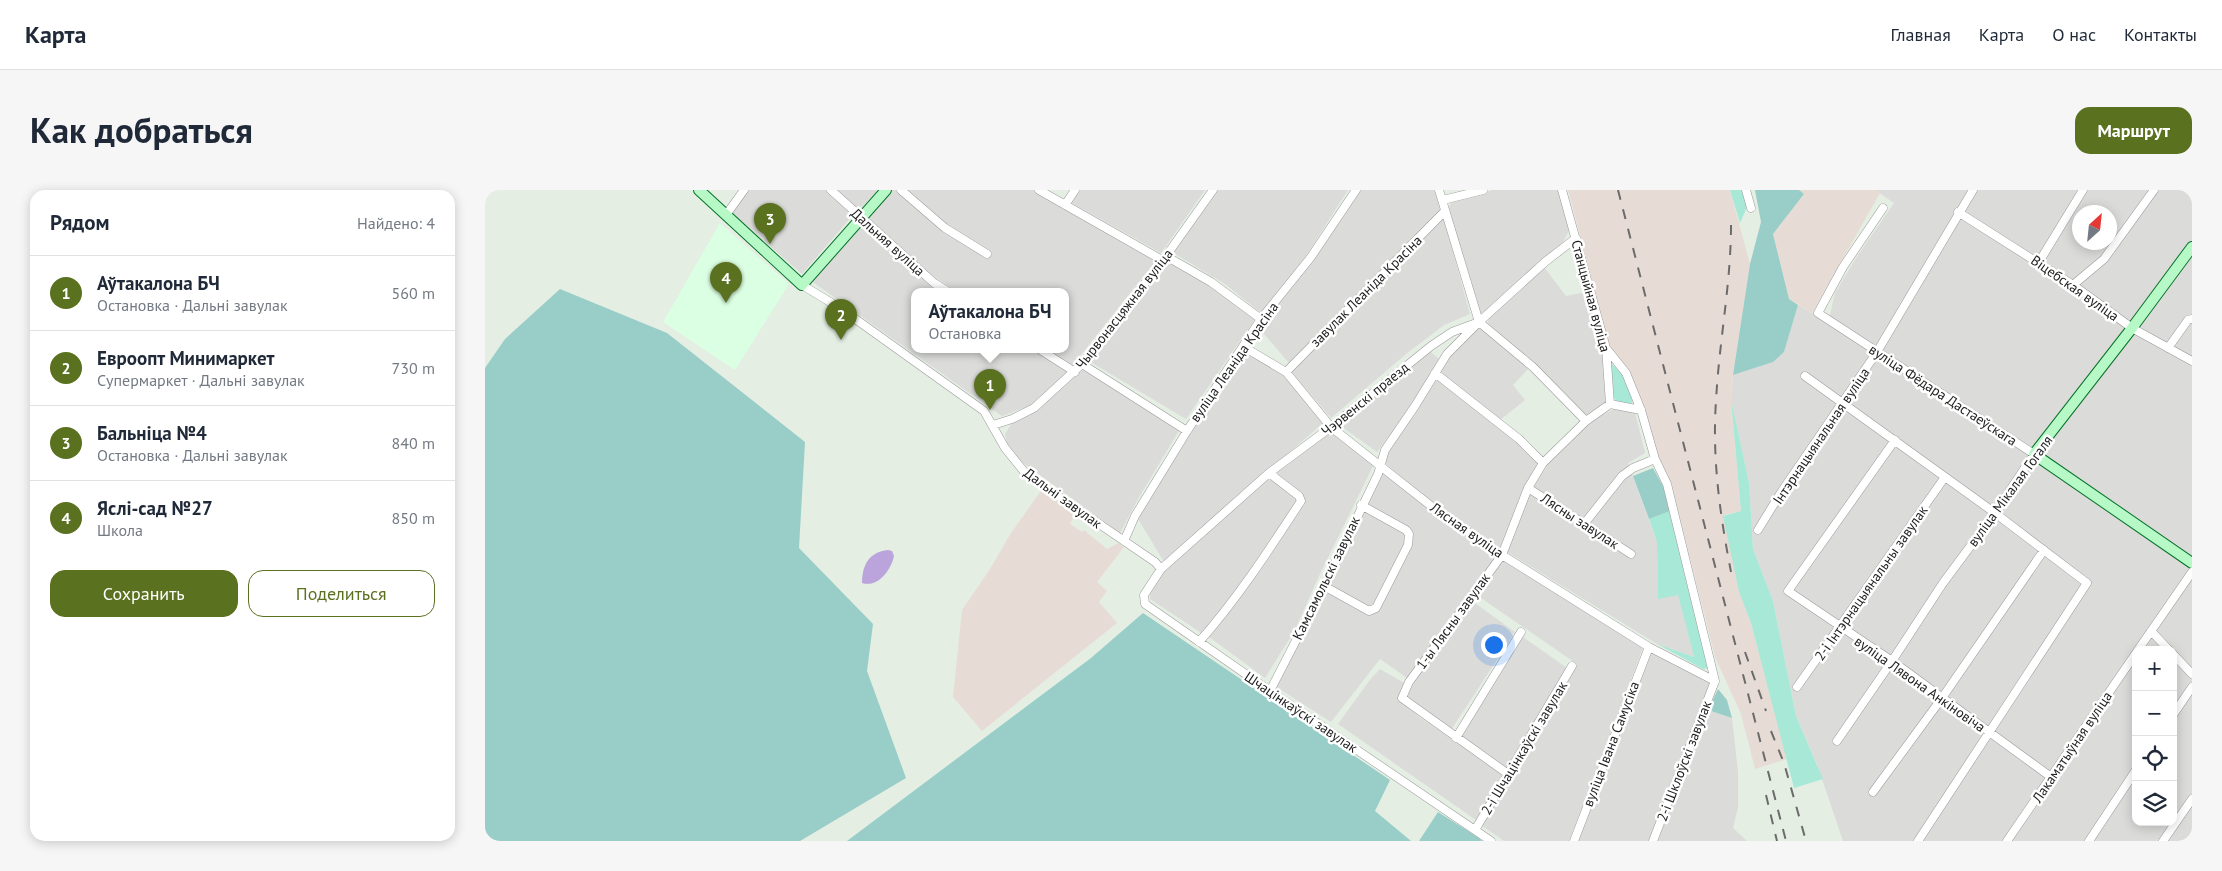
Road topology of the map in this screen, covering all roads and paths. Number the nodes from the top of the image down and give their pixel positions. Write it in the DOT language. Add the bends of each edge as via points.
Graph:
graph roads {
  1 [pos="699,190"];
  2 [pos="744,190"];
  3 [pos="831,190"];
  4 [pos="885,190"];
  5 [pos="901,190"];
  6 [pos="1039,190"];
  7 [pos="1075,190"];
  8 [pos="1213,190"];
  9 [pos="1356,190"];
  10 [pos="1439,190"];
  11 [pos="1483,190"];
  12 [pos="1562,190"];
  13 [pos="1746,190"];
  14 [pos="1973,190"];
  15 [pos="2083,190"];
  16 [pos="2154,190"];
  17 [pos="1443,200"];
  18 [pos="1065,205"];
  19 [pos="1751,208"];
  20 [pos="1883,208"];
  21 [pos="1445,211"];
  22 [pos="1959,212"];
  23 [pos="726,215"];
  24 [pos="861,219"];
  25 [pos="1576,238"];
  26 [pos="2192,247"];
  27 [pos="987,254"];
  28 [pos="1164,258"];
  29 [pos="2039,262"];
  30 [pos="802,285"];
  31 [pos="2073,285"];
  32 [pos="942,288"];
  33 [pos="1261,319"];
  34 [pos="2192,319"];
  35 [pos="1479,322"];
  36 [pos="2133,328"];
  37 [pos="1244,347"];
  38 [pos="1607,348"];
  39 [pos="2168,348"];
  40 [pos="1877,352"];
  41 [pos="1045,353"];
  42 [pos="2192,361"];
  43 [pos="1082,364"];
  44 [pos="1075,372"];
  45 [pos="1286,372"];
  46 [pos="1435,373"];
  47 [pos="1805,376"];
  48 [pos="1610,404"];
  49 [pos="1843,404"];
  50 [pos="1641,410"];
  51 [pos="1586,421"];
  52 [pos="993,425"];
  53 [pos="1331,427"];
  54 [pos="1187,431"];
  55 [pos="1895,440"];
  56 [pos="2034,454"];
  57 [pos="1655,459"];
  58 [pos="1379,464"];
  59 [pos="1543,464"];
  60 [pos="1269,473"];
  61 [pos="1945,477"];
  62 [pos="1528,488"];
  63 [pos="1361,505"];
  64 [pos="1995,513"];
  65 [pos="1584,524"];
  66 [pos="1758,530"];
  67 [pos="1124,541"];
  68 [pos="2044,550"];
  69 [pos="1631,554"];
  70 [pos="1501,556"];
  71 [pos="2192,563"];
  72 [pos="1161,569"];
  73 [pos="2192,572"];
  74 [pos="1324,586"];
  75 [pos="1840,628"];
  76 [pos="2151,631"];
  77 [pos="1521,632"];
  78 [pos="1199,642"];
  79 [pos="2140,646"];
  80 [pos="2165,646"];
  81 [pos="1649,647"];
  82 [pos="2132,658"];
  83 [pos="2177,658"];
  84 [pos="1892,662"];
  85 [pos="1572,666"];
  86 [pos="2192,674"];
  87 [pos="1715,681"];
  88 [pos="1797,687"];
  89 [pos="2192,687"];
  90 [pos="1270,691"];
  91 [pos="1942,698"];
  92 [pos="2177,709"];
  93 [pos="1990,733"];
  94 [pos="1456,738"];
  95 [pos="1837,741"];
  96 [pos="1508,774"];
  97 [pos="2132,776"];
  98 [pos="2051,777"];
  99 [pos="1873,792"];
  100 [pos="2192,799"];
  101 [pos="1475,830"];
  102 [pos="1491,841"];
  103 [pos="1574,841"];
  104 [pos="1653,841"];
  105 [pos="1918,841"];
  106 [pos="2007,841"];
  107 [pos="2089,841"];
  108 [pos="2163,841"];
  1 -- 23 [label="street, Дальні завулак"];
  2 -- 23 [label="street"];
  3 -- 24 [label="street, Дальняя вуліца"];
  4 -- 24 [label="street"];
  5 -- 27 [label="street" via="945,228"];
  6 -- 18 [label="street"];
  7 -- 18 [label="street"];
  8 -- 28 [label="street, Чырвонасцяжная вуліца"];
  9 -- 33 [label="street, вуліца Леаніда Красіна" via="1311,257"];
  10 -- 17 [label="street"];
  11 -- 17 [label="street"];
  12 -- 25 [label="street, Станцыйная вуліца"];
  13 -- 19 [label="street"];
  14 -- 22 [label="street, Інтэрнацыянальная вуліца"];
  15 -- 29 [label="street"];
  16 -- 31 [label="street" via="2105,259"];
  17 -- 21 [label="street"];
  18 -- 28 [label="street"];
  20 -- 40 [label="street, вуліца Фёдара Дастаеўскага" via="1843,266 1818,313"];
  21 -- 35 [label="street"];
  21 -- 45 [label="street, завулак Леаніда Красіна"];
  22 -- 29 [label="street, Віцебская вуліца"];
  22 -- 40 [label="street, Інтэрнацыянальная вуліца"];
  23 -- 30 [label="street, Дальні завулак"];
  24 -- 30 [label="street"];
  24 -- 32 [label="street, Дальняя вуліца"];
  25 -- 35 [label="street, Чэрвенскі праезд"];
  25 -- 38 [label="street, Станцыйная вуліца"];
  26 -- 36 [label="street, вуліца Мікалая Гогаля"];
  28 -- 33 [label="street" via="1211,282"];
  28 -- 43 [label="street, Чырвонасцяжная вуліца"];
  29 -- 31 [label="street, Віцебская вуліца"];
  30 -- 52 [label="street, Дальні завулак" via="840,308 969,400 984,411"];
  31 -- 36 [label="street, Віцебская вуліца"];
  33 -- 37 [label="street, вуліца Леаніда Красіна"];
  34 -- 39 [label="street"];
  35 -- 46 [label="street, Камсамольскі завулак" via="1447,354"];
  35 -- 51 [label="street" via="1533,368"];
  35 -- 53 [label="street, Чэрвенскі праезд" via="1452,332 1431,346"];
  36 -- 39 [label="street, Віцебская вуліца"];
  36 -- 56 [label="street, вуліца Мікалая Гогаля"];
  37 -- 45 [label="street, Лясная вуліца"];
  37 -- 54 [label="street, вуліца Леаніда Красіна"];
  38 -- 48 [label="street, Станцыйная вуліца"];
  38 -- 50 [label="street" via="1626,373"];
  39 -- 42 [label="street, Віцебская вуліца"];
  40 -- 49 [label="street, Інтэрнацыянальная вуліца"];
  40 -- 56 [label="street, вуліца Фёдара Дастаеўскага"];
  41 -- 44 [label="street"];
  43 -- 44 [label="street, Чырвонасцяжная вуліца"];
  43 -- 54 [label="street"];
  44 -- 52 [label="street, Чырвонасцяжная вуліца" via="1034,408"];
  45 -- 53 [label="street, Лясная вуліца"];
  46 -- 58 [label="street, Камсамольскі завулак"];
  46 -- 59 [label="street" via="1519,439"];
  47 -- 49 [label="street"];
  48 -- 50 [label="street"];
  48 -- 51 [label="street"];
  49 -- 55 [label="street"];
  49 -- 66 [label="street, Інтэрнацыянальная вуліца"];
  50 -- 57 [label="street"];
  51 -- 59 [label="street, 1-ы Лясны завулак"];
  52 -- 67 [label="street, Дальні завулак" via="1005,448 1026,474"];
  53 -- 58 [label="street, Лясная вуліца"];
  53 -- 60 [label="street, Чэрвенскі праезд"];
  54 -- 67 [label="street, вуліца Леаніда Красіна" via="1135,516"];
  55 -- 61 [label="street"];
  55 -- 75 [label="street, вуліца Лявона Анкіновіча" via="1788,592"];
  56 -- 64 [label="street, вуліца Мікалая Гогаля"];
  56 -- 71 [label="street, вуліца Фёдара Дастаеўскага"];
  57 -- 65 [label="street" via="1622,476"];
  57 -- 87 [label="street" via="1667,484"];
  58 -- 63 [label="street, Камсамольскі завулак" via="1378,474"];
  58 -- 70 [label="street, Лясная вуліца" via="1445,517"];
  59 -- 62 [label="street, 1-ы Лясны завулак"];
  60 -- 72 [label="street, Чэрвенскі праезд"];
  60 -- 78 [label="street" via="1301,501 1267,555"];
  61 -- 64 [label="street"];
  61 -- 75 [label="street, 2-і Інтэрнацыянальны завулак"];
  62 -- 65 [label="street, Лясны завулак"];
  62 -- 70 [label="street, 1-ы Лясны завулак"];
  63 -- 74 [label="street, Камсамольскі завулак"];
  63 -- 74 [label="street" via="1406,530 1408,545 1376,608 1369,611"];
  64 -- 68 [label="street"];
  64 -- 84 [label="street, вуліца Мікалая Гогаля" via="1943,583"];
  65 -- 69 [label="street, Лясны завулак"];
  67 -- 72 [label="street, Дальні завулак"];
  68 -- 91 [label="street"];
  68 -- 93 [label="street" via="2087,583"];
  70 -- 81 [label="street, Лясная вуліца"];
  70 -- 94 [label="street, 1-ы Лясны завулак" via="1409,682 1402,698"];
  72 -- 78 [label="street, Шчацінкаўскі завулак" via="1144,595 1145,604"];
  73 -- 76 [label="street, Лакаматыўная вуліца"];
  74 -- 90 [label="street, Камсамольскі завулак"];
  75 -- 84 [label="street, вуліца Лявона Анкіновіча"];
  75 -- 88 [label="street, 2-і Інтэрнацыянальны завулак"];
  76 -- 79 [label="street, Лакаматыўная вуліца"];
  76 -- 80 [label="street"];
  77 -- 94 [label="street"];
  78 -- 90 [label="street, Шчацінкаўскі завулак"];
  81 -- 87 [label="street, Лясная вуліца"];
  81 -- 103 [label="street, вуліца Івана Самусіка"];
  82 -- 98 [label="street, Лакаматыўная вуліца"];
  83 -- 86 [label="street"];
  84 -- 91 [label="street, вуліца Лявона Анкіновіча"];
  84 -- 95 [label="street, вуліца Мікалая Гогаля"];
  85 -- 96 [label="street, 2-і Шчацінкаўскі завулак"];
  87 -- 104 [label="street, 2-і Шклоўскі завулак"];
  89 -- 92 [label="street"];
  90 -- 101 [label="street, Шчацінкаўскі завулак"];
  91 -- 93 [label="street, вуліца Лявона Анкіновіча"];
  91 -- 99 [label="street"];
  93 -- 98 [label="street, вуліца Лявона Анкіновіча"];
  93 -- 105 [label="street"];
  94 -- 96 [label="street"];
  96 -- 101 [label="street, 2-і Шчацінкаўскі завулак"];
  97 -- 107 [label="street"];
  98 -- 106 [label="street, Лакаматыўная вуліца"];
  100 -- 108 [label="street"];
  101 -- 102 [label="street, Шчацінкаўскі завулак"];
}
